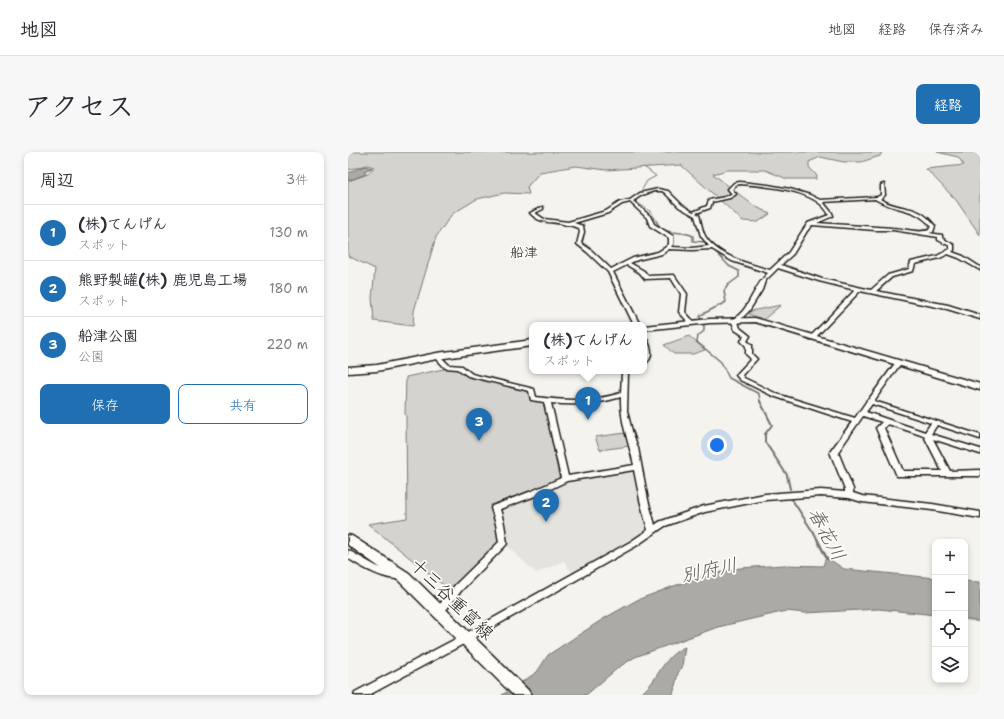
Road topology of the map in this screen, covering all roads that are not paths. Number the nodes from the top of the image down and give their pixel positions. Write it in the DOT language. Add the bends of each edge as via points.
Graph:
graph roads {
  1 [pos="883,185"];
  2 [pos="876,198"];
  3 [pos="819,200"];
  4 [pos="631,201"];
  5 [pos="542,208"];
  6 [pos="693,213"];
  7 [pos="566,224"];
  8 [pos="810,224"];
  9 [pos="925,233"];
  10 [pos="714,247"];
  11 [pos="668,248"];
  12 [pos="949,253"];
  13 [pos="719,258"];
  14 [pos="728,258"];
  15 [pos="627,263"];
  16 [pos="778,266"];
  17 [pos="980,269"];
  18 [pos="610,271"];
  19 [pos="771,272"];
  20 [pos="860,288"];
  21 [pos="872,291"];
  22 [pos="980,317"];
  23 [pos="738,319"];
  24 [pos="636,322"];
  25 [pos="693,323"];
  26 [pos="647,328"];
  27 [pos="812,338"];
  28 [pos="529,343"];
  29 [pos="647,346"];
  30 [pos="437,356"];
  31 [pos="647,359"];
  32 [pos="898,363"];
  33 [pos="348,370"];
  34 [pos="625,374"];
  35 [pos="980,387"];
  36 [pos="624,394"];
  37 [pos="548,401"];
  38 [pos="869,401"];
  39 [pos="861,413"];
  40 [pos="856,421"];
  41 [pos="887,422"];
  42 [pos="935,422"];
  43 [pos="927,435"];
  44 [pos="980,437"];
  45 [pos="980,452"];
  46 [pos="638,467"];
  47 [pos="947,473"];
  48 [pos="980,473"];
  49 [pos="565,480"];
  50 [pos="849,495"];
  51 [pos="980,515"];
  52 [pos="652,530"];
  53 [pos="348,539"];
  54 [pos="348,553"];
  55 [pos="404,577"];
  56 [pos="439,612"];
  57 [pos="466,638"];
  58 [pos="359,695"];
  59 [pos="523,695"];
  1 -- 2 [label="street" via="883,196"];
  2 -- 3 [label="street"];
  2 -- 9 [label="street" via="920,214 933,226 931,231"];
  3 -- 6 [label="street" via="787,189 738,183 730,189 734,194 730,197 710,201 709,207"];
  3 -- 8 [label="street" via="831,216"];
  4 -- 6 [label="street" via="640,194 662,190 676,203"];
  4 -- 7 [label="street" via="621,203 607,212"];
  4 -- 11 [label="street" via="649,217 652,225 671,238"];
  5 -- 7 [label="street" via="532,213 534,216"];
  6 -- 10 [label="street" via="697,215 704,238"];
  7 -- 18 [label="street" via="581,227 579,244"];
  8 -- 9 [label="street"];
  8 -- 16 [label="street" via="800,235 791,253"];
  9 -- 12 [label="street" via="940,236 940,239 952,245"];
  10 -- 11 [label="street"];
  10 -- 14 [label="street"];
  11 -- 15 [label="street"];
  12 -- 17 [label="street"];
  12 -- 21 [label="street" via="913,262 911,270 890,276"];
  13 -- 14 [label="street"];
  14 -- 19 [label="street"];
  15 -- 18 [label="street"];
  15 -- 25 [label="street" via="647,278 672,276 684,294 682,312"];
  16 -- 19 [label="street"];
  16 -- 20 [label="street" via="820,281"];
  18 -- 24 [label="street"];
  19 -- 23 [label="street"];
  20 -- 21 [label="street"];
  20 -- 27 [label="street"];
  21 -- 22 [label="street" via="946,306"];
  23 -- 25 [label="street"];
  23 -- 27 [label="street" via="755,320"];
  23 -- 40 [label="street" via="735,322 737,329 746,334 744,341 754,359 739,375 740,377 776,395"];
  25 -- 26 [label="street"];
  27 -- 32 [label="street"];
  28 -- 30 [label="street"];
  29 -- 31 [label="street"];
  30 -- 33 [label="street" via="377,368"];
  30 -- 37 [label="street" via="447,367 460,367 470,375 532,390 533,399"];
  32 -- 35 [label="street"];
  32 -- 38 [label="street"];
  34 -- 36 [label="street"];
  36 -- 37 [label="street" via="586,403 564,404"];
  36 -- 46 [label="street" via="624,411"];
  37 -- 49 [label="street"];
  38 -- 39 [label="street"];
  38 -- 42 [label="street"];
  39 -- 40 [label="street"];
  39 -- 41 [label="street"];
  40 -- 50 [label="street" via="834,452"];
  41 -- 43 [label="street"];
  41 -- 47 [label="street" via="880,428 900,474"];
  42 -- 43 [label="street"];
  42 -- 44 [label="street"];
  43 -- 45 [label="street"];
  43 -- 47 [label="street"];
  46 -- 49 [label="street"];
  46 -- 52 [label="street"];
  47 -- 48 [label="street"];
  49 -- 56 [label="street" via="495,508 503,543 458,588"];
  50 -- 51 [label="street"];
  50 -- 52 [label="street" via="821,493 765,497 683,516"];
  52 -- 57 [label="street" via="633,544"];
  53 -- 55 [label="street, 十三谷重富線"];
  54 -- 55 [label="street" via="356,560 385,574"];
  55 -- 56 [label="street, 十三谷重富線"];
  56 -- 57 [label="street, 十三谷重富線"];
  57 -- 58 [label="street"];
  57 -- 59 [label="street, 十三谷重富線"];
}
